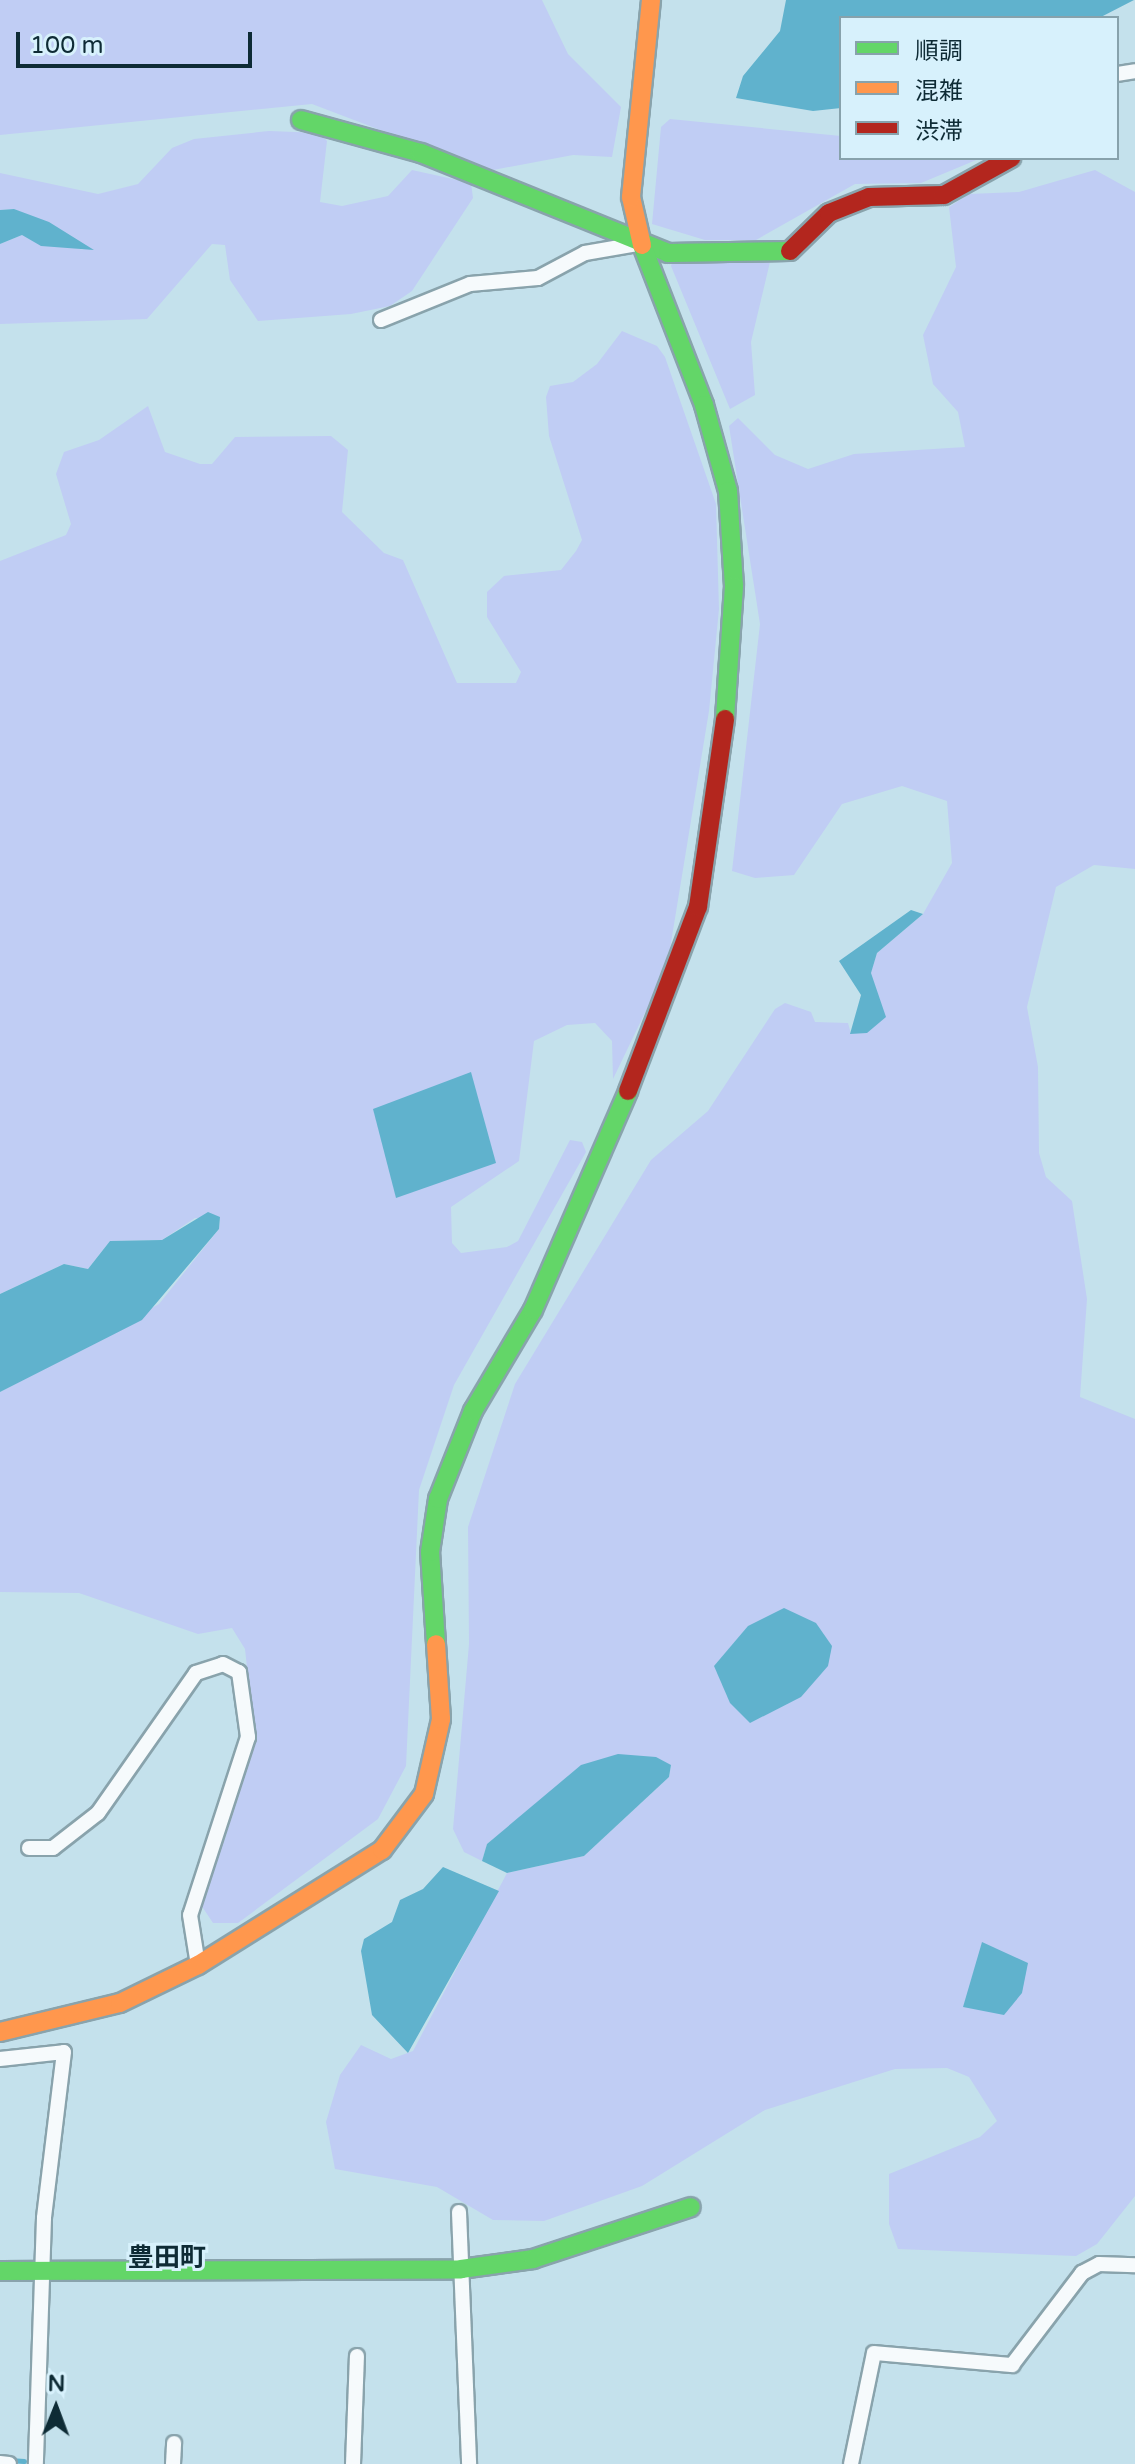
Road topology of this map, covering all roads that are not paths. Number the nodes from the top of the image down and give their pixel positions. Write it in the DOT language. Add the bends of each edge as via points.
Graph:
graph roads {
  1 [pos="651,0"];
  2 [pos="301,120"];
  3 [pos="1007,160"];
  4 [pos="641,244"];
  5 [pos="381,320"];
  6 [pos="29,1848"];
  7 [pos="198,1965"];
  8 [pos="0,2032"];
  9 [pos="0,2059"];
  10 [pos="691,2207"];
  11 [pos="459,2212"];
  12 [pos="1135,2265"];
  13 [pos="461,2269"];
  14 [pos="0,2271"];
  15 [pos="41,2271"];
  16 [pos="357,2356"];
  17 [pos="174,2443"];
  18 [pos="0,2463"];
  19 [pos="9,2464"];
  20 [pos="36,2464"];
  21 [pos="173,2464"];
  22 [pos="353,2464"];
  23 [pos="469,2464"];
  24 [pos="851,2464"];
  1 -- 4 [label="street" via="631,197"];
  2 -- 4 [label="street" via="421,153"];
  3 -- 4 [label="street" via="944,195 869,197 829,213 802,245 780,256 668,253"];
  4 -- 5 [label="street" via="585,253 538,278 470,284"];
  4 -- 7 [label="street" via="718,449 732,537 720,789 698,907 656,1027 552,1267 450,1460 430,1552 441,1719 424,1794 382,1850"];
  6 -- 7 [label="street" via="53,1848 98,1813 196,1673 223,1664 239,1672 248,1737 190,1915"];
  7 -- 8 [label="street" via="120,2003"];
  9 -- 15 [label="street" via="64,2052"];
  10 -- 13 [label="street" via="533,2259"];
  11 -- 13 [label="street"];
  12 -- 24 [label="street" via="1099,2264 1082,2273 1012,2365 874,2353"];
  13 -- 15 [label="street"];
  13 -- 23 [label="street"];
  14 -- 15 [label="street"];
  15 -- 20 [label="street"];
  16 -- 22 [label="street"];
  17 -- 21 [label="street"];
  18 -- 19 [label="street"];
}
